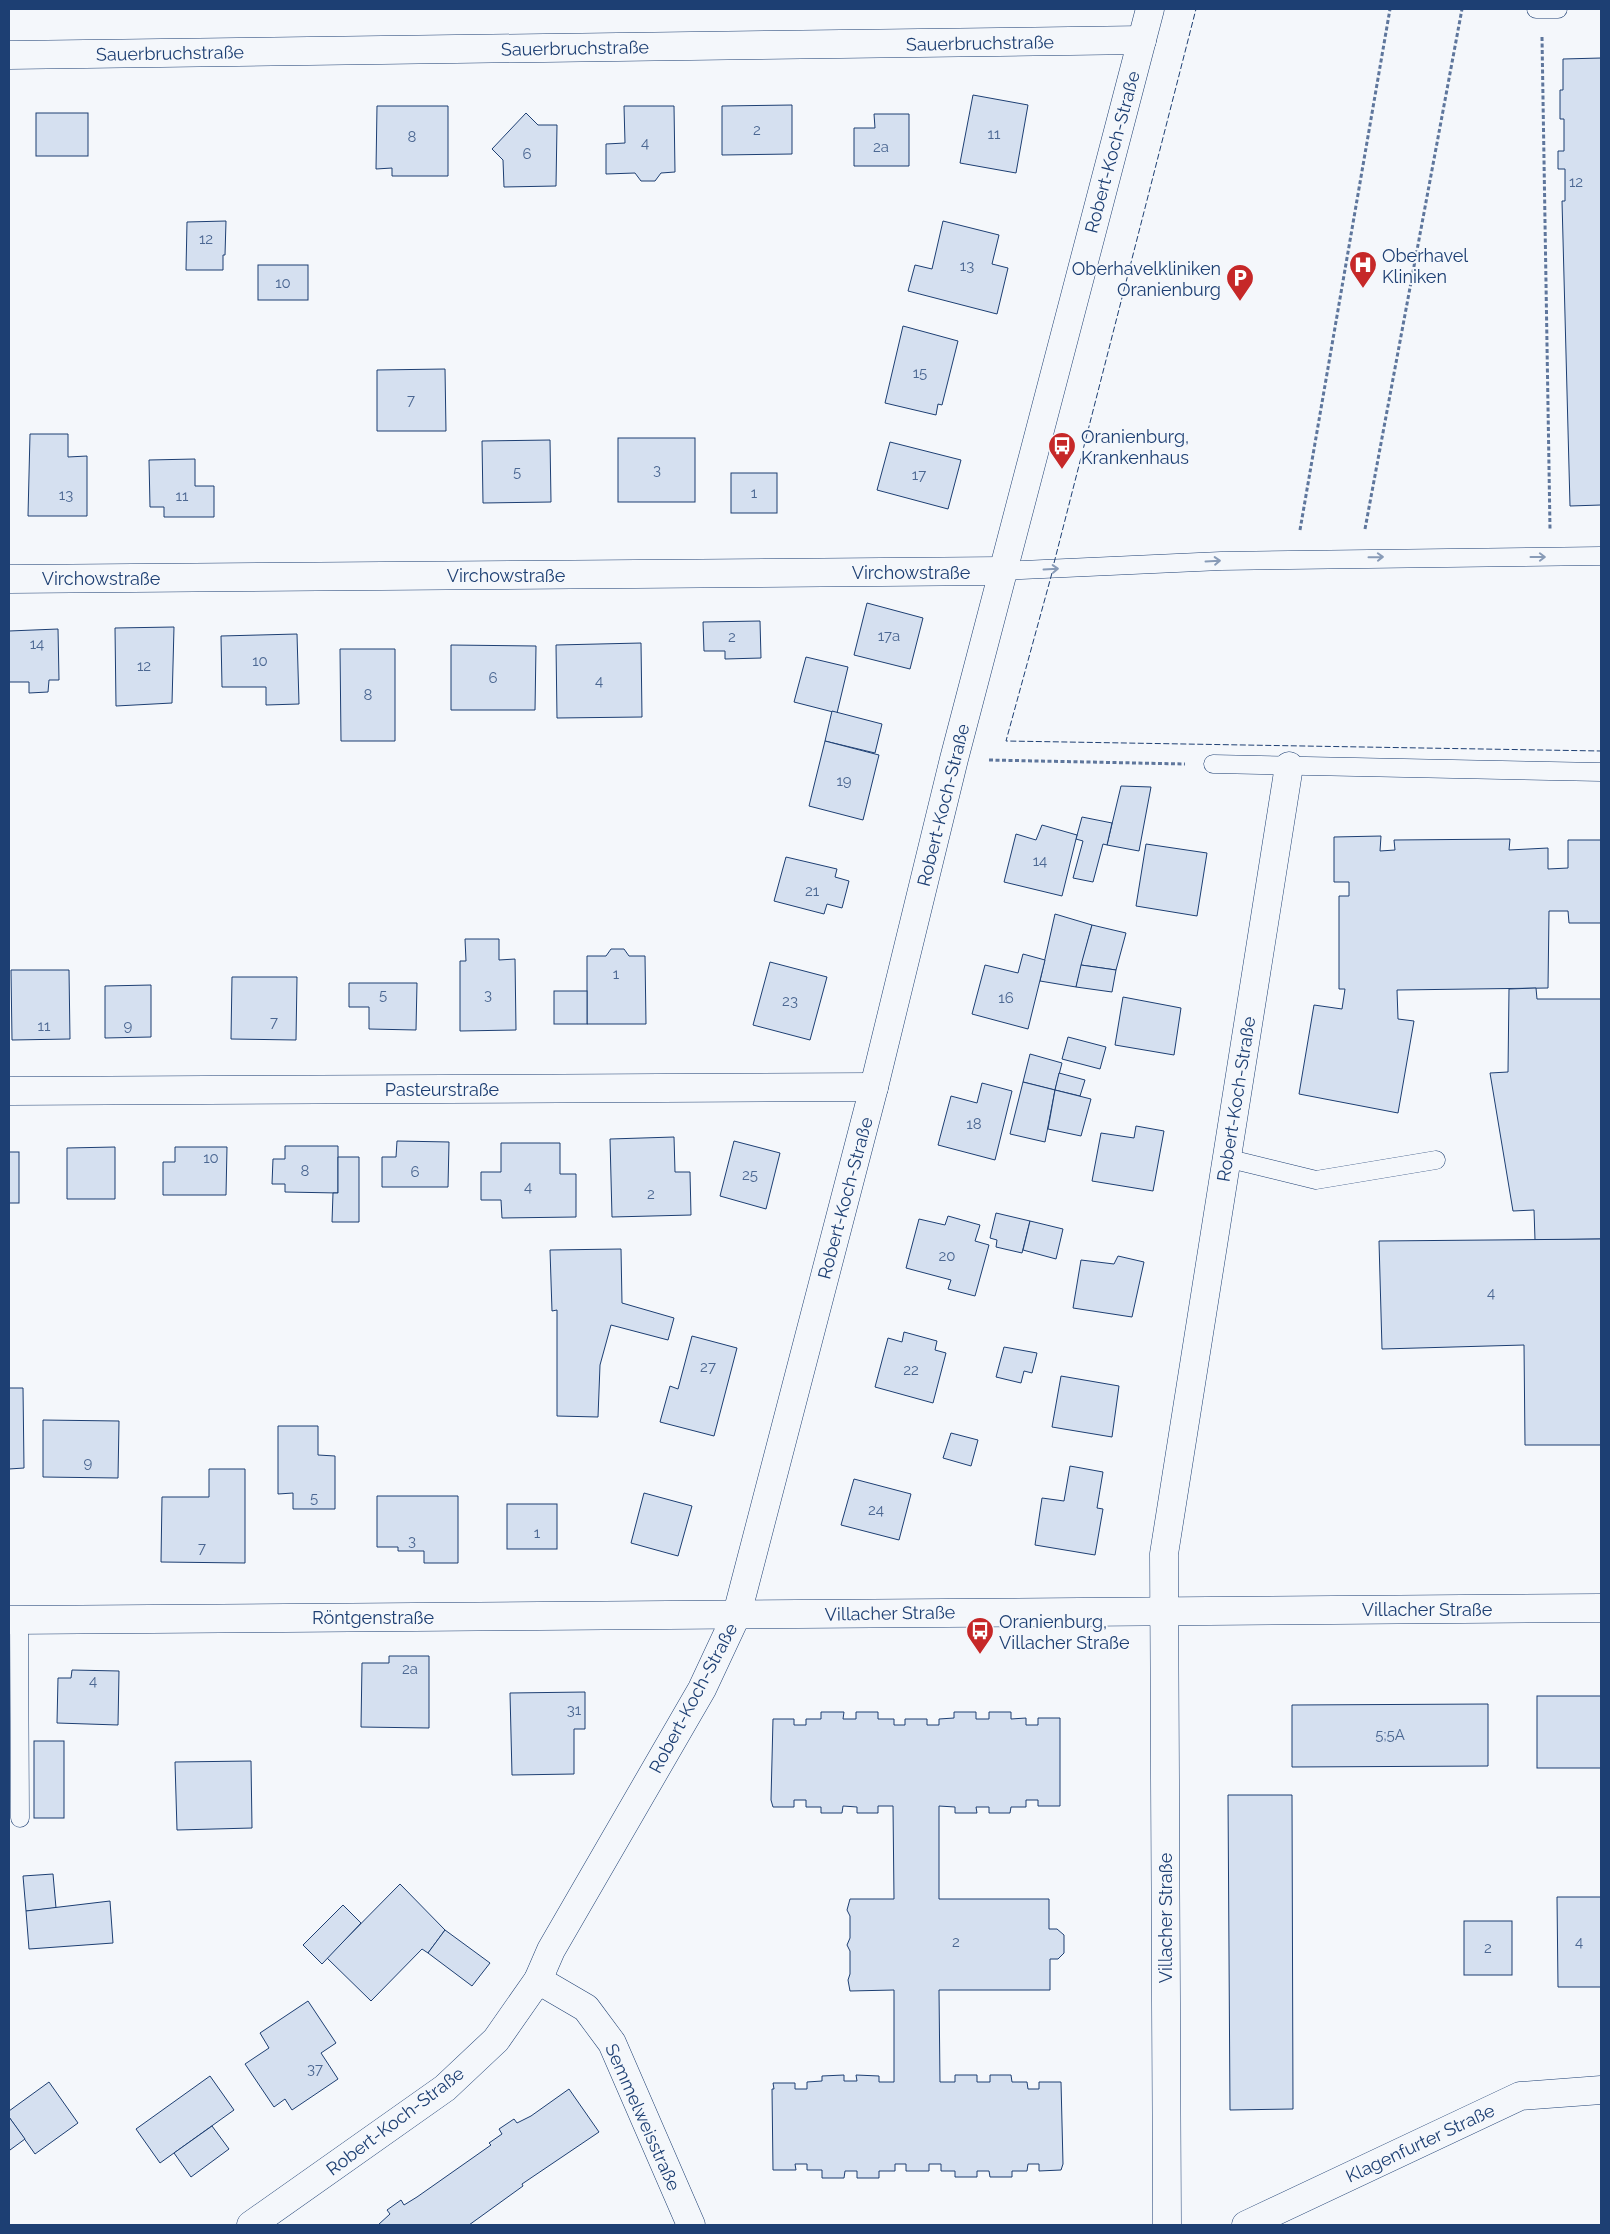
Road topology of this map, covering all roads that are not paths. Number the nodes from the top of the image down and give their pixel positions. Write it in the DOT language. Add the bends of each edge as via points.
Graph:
graph roads {
  1 [pos="1150,9"];
  2 [pos="1142,40"];
  3 [pos="9,55"];
  4 [pos="1601,556"];
  5 [pos="1002,571"];
  6 [pos="9,579"];
  7 [pos="1212,764"];
  8 [pos="1288,766"];
  9 [pos="1601,772"];
  10 [pos="874,1087"];
  11 [pos="9,1091"];
  12 [pos="1226,1158"];
  13 [pos="1436,1160"];
  14 [pos="1601,1608"];
  15 [pos="1163,1611"];
  16 [pos="737,1614"];
  17 [pos="14,1620"];
  18 [pos="20,1818"];
  19 [pos="538,1980"];
  20 [pos="1601,2090"];
  21 [pos="251,2225"];
  22 [pos="691,2225"];
  23 [pos="1167,2225"];
  24 [pos="1246,2225"];
  1 -- 2 [label="street, Robert-Koch-Straße"];
  2 -- 3 [label="street, Sauerbruchstraße"];
  2 -- 5 [label="street, Robert-Koch-Straße"];
  5 -- 4 [label="lane, one-way" via="1221,561"];
  5 -- 6 [label="street, Virchowstraße"];
  5 -- 10 [label="street, Robert-Koch-Straße"];
  7 -- 8 [label="lane"];
  8 -- 9 [label="lane"];
  8 -- 12 [label="street, Robert-Koch-Straße"];
  10 -- 11 [label="street, Pasteurstraße"];
  10 -- 16 [label="street, Robert-Koch-Straße"];
  12 -- 13 [label="lane" via="1316,1180"];
  12 -- 15 [label="street, Robert-Koch-Straße" via="1164,1554"];
  14 -- 15 [label="street, Villacher Straße"];
  15 -- 16 [label="street, Villacher Straße"];
  15 -- 23 [label="street, Villacher Straße"];
  16 -- 17 [label="street, Röntgenstraße"];
  16 -- 19 [label="street, Robert-Koch-Straße" via="702,1689 551,1950"];
  17 -- 18 [label="lane"];
  19 -- 21 [label="street, Robert-Koch-Straße" via="496,2040 445,2088"];
  19 -- 22 [label="street, Semmelweisstraße" via="586,2008 612,2043"];
  20 -- 24 [label="street, Klagenfurter Straße" via="1520,2096"];
}
